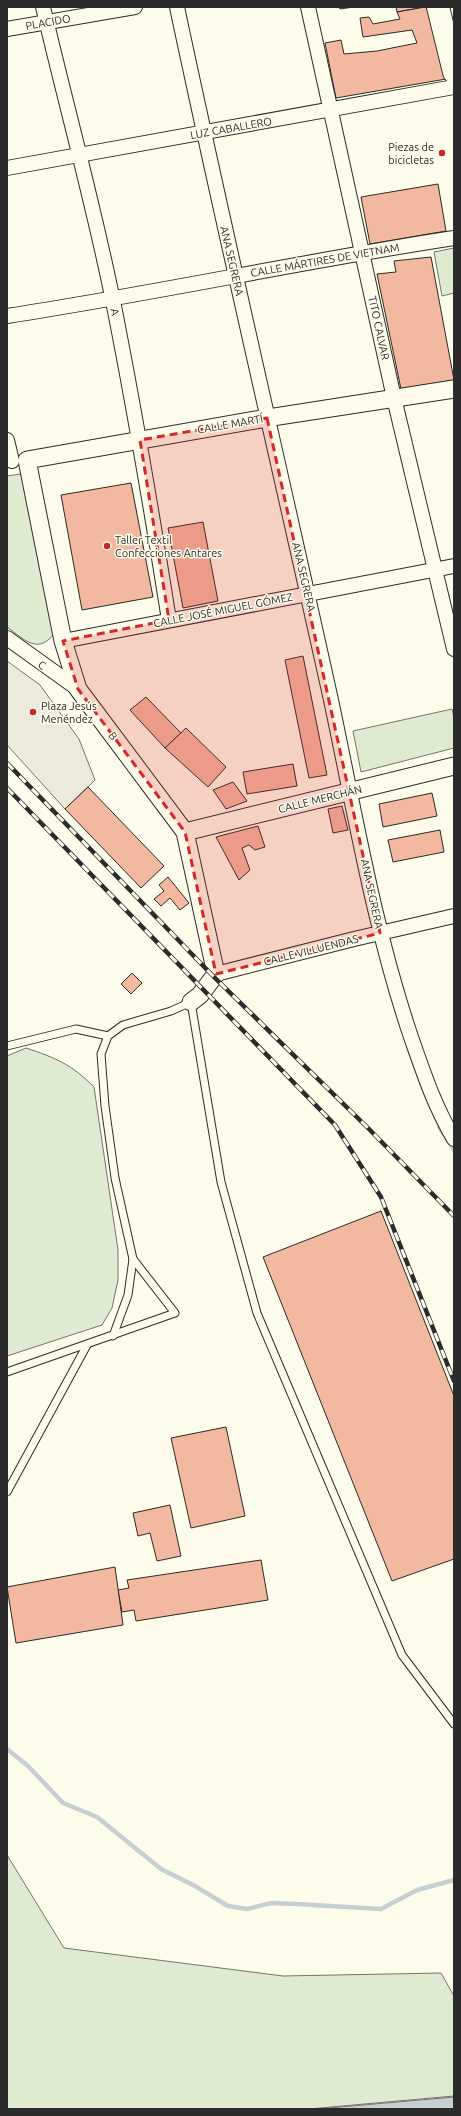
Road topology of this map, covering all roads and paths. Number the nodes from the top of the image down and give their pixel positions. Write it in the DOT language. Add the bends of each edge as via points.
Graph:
graph roads {
  1 [pos="43,7"];
  2 [pos="135,7"];
  3 [pos="177,7"];
  4 [pos="308,7"];
  5 [pos="438,7"];
  6 [pos="47,23"];
  7 [pos="7,29"];
  8 [pos="454,72"];
  9 [pos="454,87"];
  10 [pos="331,110"];
  11 [pos="203,133"];
  12 [pos="80,156"];
  13 [pos="7,168"];
  14 [pos="454,238"];
  15 [pos="362,252"];
  16 [pos="236,276"];
  17 [pos="112,300"];
  18 [pos="7,316"];
  19 [pos="454,389"];
  20 [pos="394,398"];
  21 [pos="267,418"];
  22 [pos="7,440"];
  23 [pos="140,440"];
  24 [pos="15,461"];
  25 [pos="454,566"];
  26 [pos="435,570"];
  27 [pos="307,593"];
  28 [pos="169,620"];
  29 [pos="7,638"];
  30 [pos="63,641"];
  31 [pos="454,649"];
  32 [pos="78,689"];
  33 [pos="454,766"];
  34 [pos="351,791"];
  35 [pos="185,832"];
  36 [pos="454,916"];
  37 [pos="380,933"];
  38 [pos="215,976"];
  39 [pos="192,1002"];
  40 [pos="108,1036"];
  41 [pos="7,1046"];
  42 [pos="448,1116"];
  43 [pos="454,1139"];
  44 [pos="133,1259"];
  45 [pos="113,1336"];
  46 [pos="87,1345"];
  47 [pos="7,1372"];
  48 [pos="7,1492"];
  49 [pos="454,1724"];
  1 -- 6 [label="street, A"];
  2 -- 6 [label="street, PLACIDO"];
  3 -- 11 [label="street, ANA SEGRERA"];
  4 -- 10 [label="street, TITO CALVAR"];
  5 -- 8 [label="main road"];
  6 -- 7 [label="street, PLACIDO"];
  6 -- 12 [label="street, A"];
  9 -- 10 [label="street, LUZ CABALLERO"];
  10 -- 11 [label="street, LUZ CABALLERO"];
  10 -- 15 [label="street, TITO CALVAR"];
  11 -- 12 [label="street, LUZ CABALLERO"];
  11 -- 16 [label="street, ANA SEGRERA"];
  12 -- 13 [label="street, LUZ CABALLERO"];
  12 -- 17 [label="street, A"];
  14 -- 15 [label="street, CALLE MÁRTIRES DE VIETNAM"];
  15 -- 16 [label="street, CALLE MÁRTIRES DE VIETNAM"];
  15 -- 20 [label="street, TITO CALVAR"];
  16 -- 17 [label="street, CALLE MÁRTIRES DE VIETNAM"];
  16 -- 21 [label="street, ANA SEGRERA"];
  17 -- 18 [label="street, CALLE MÁRTIRES DE VIETNAM"];
  17 -- 23 [label="street, A"];
  19 -- 20 [label="street, CALLE MARTÍ"];
  20 -- 21 [label="street, CALLE MARTÍ"];
  20 -- 26 [label="street, TITO CALVAR"];
  21 -- 23 [label="street, CALLE MARTÍ"];
  21 -- 27 [label="street, ANA SEGRERA"];
  22 -- 24 [label="street, B"];
  23 -- 24 [label="street, CALLE MARTÍ"];
  23 -- 28 [label="street, A"];
  24 -- 30 [label="street, B"];
  25 -- 26 [label="street, CALLE JOSÉ MIGUEL GÓMEZ"];
  26 -- 27 [label="street, CALLE JOSÉ MIGUEL GÓMEZ"];
  26 -- 31 [label="street, TITO CALVAR"];
  27 -- 28 [label="street, CALLE JOSÉ MIGUEL GÓMEZ"];
  27 -- 34 [label="street, ANA SEGRERA"];
  28 -- 30 [label="street, CALLE JOSÉ MIGUEL GÓMEZ"];
  29 -- 32 [label="street, C"];
  30 -- 32 [label="street, B"];
  32 -- 35 [label="street, B"];
  33 -- 34 [label="street, CALLE MERCHÁN"];
  34 -- 35 [label="street, CALLE MERCHÁN"];
  34 -- 37 [label="street, ANA SEGRERA"];
  35 -- 38 [label="street, B"];
  36 -- 37 [label="street, CALLE VILLUENDAS"];
  37 -- 38 [label="street, CALLE VILLUENDAS"];
  37 -- 42 [label="street, ANA SEGRERA" via="399,1001 432,1100"];
  38 -- 39 [label="street"];
  39 -- 40 [label="lane" via="124,1025"];
  39 -- 49 [label="lane" via="221,1182 257,1312 402,1655"];
  40 -- 41 [label="lane" via="76,1029"];
  40 -- 44 [label="lane" via="101,1054 105,1106 115,1178"];
  42 -- 43 [label="street, ANA SEGRERA"];
  44 -- 45 [label="lane" via="128,1295"];
  44 -- 45 [label="lane" via="175,1314"];
  45 -- 46 [label="lane"];
  46 -- 47 [label="lane"];
  46 -- 48 [label="lane"];
}
